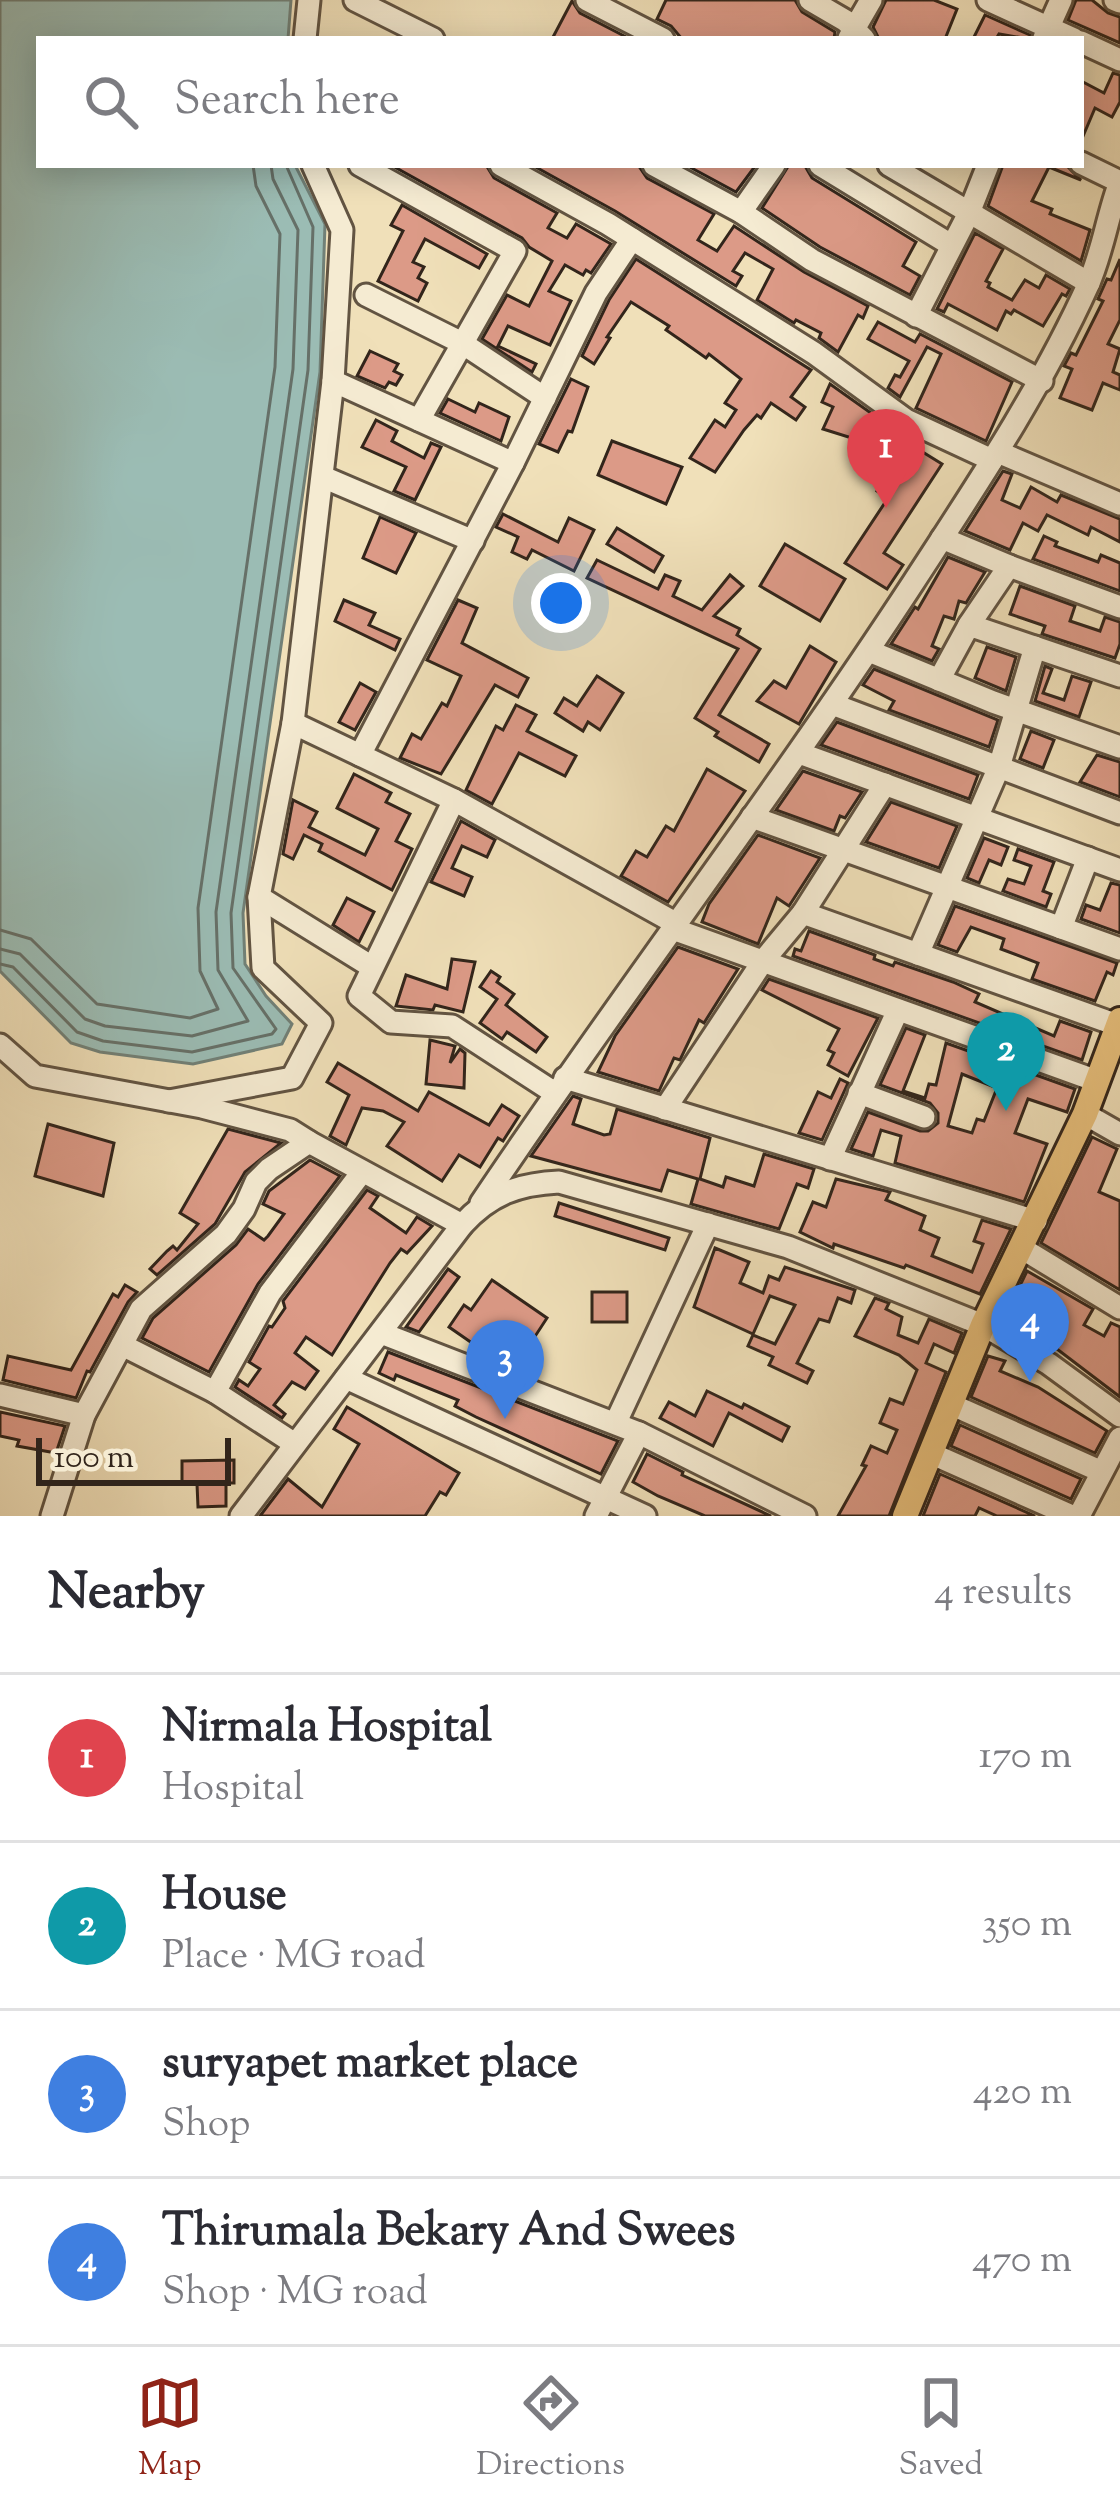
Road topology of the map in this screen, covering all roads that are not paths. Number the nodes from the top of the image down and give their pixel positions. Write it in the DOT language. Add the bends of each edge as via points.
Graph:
graph roads {
  1 [pos="309,0"];
  2 [pos="355,0"];
  3 [pos="587,0"];
  4 [pos="810,0"];
  5 [pos="871,0"];
  6 [pos="988,0"];
  7 [pos="1061,0"];
  8 [pos="1046,33"];
  9 [pos="305,36"];
  10 [pos="427,36"];
  11 [pos="657,36"];
  12 [pos="855,36"];
  13 [pos="1084,44"];
  14 [pos="1120,60"];
  15 [pos="1084,164"];
  16 [pos="314,168"];
  17 [pos="365,168"];
  18 [pos="506,168"];
  19 [pos="660,168"];
  20 [pos="772,168"];
  21 [pos="825,168"];
  22 [pos="894,168"];
  23 [pos="987,168"];
  24 [pos="1120,182"];
  25 [pos="741,212"];
  26 [pos="969,213"];
  27 [pos="1113,238"];
  28 [pos="632,239"];
  29 [pos="951,245"];
  30 [pos="1089,283"];
  31 [pos="366,295"];
  32 [pos="916,316"];
  33 [pos="462,343"];
  34 [pos="333,381"];
  35 [pos="1042,381"];
  36 [pos="545,398"];
  37 [pos="418,420"];
  38 [pos="995,456"];
  39 [pos="513,463"];
  40 [pos="322,477"];
  41 [pos="1120,504"];
  42 [pos="942,538"];
  43 [pos="473,541"];
  44 [pos="1009,566"];
  45 [pos="1120,607"];
  46 [pos="969,625"];
  47 [pos="1035,647"];
  48 [pos="869,651"];
  49 [pos="1120,676"];
  50 [pos="939,680"];
  51 [pos="832,704"];
  52 [pos="1014,710"];
  53 [pos="293,723"];
  54 [pos="1120,747"];
  55 [pos="799,753"];
  56 [pos="360,755"];
  57 [pos="999,767"];
  58 [pos="885,784"];
  59 [pos="454,800"];
  60 [pos="1120,813"];
  61 [pos="752,817"];
  62 [pos="977,818"];
  63 [pos="843,850"];
  64 [pos="1088,858"];
  65 [pos="1120,870"];
  66 [pos="945,886"];
  67 [pos="259,897"];
  68 [pos="803,913"];
  69 [pos="675,926"];
  70 [pos="1061,928"];
  71 [pos="1120,949"];
  72 [pos="918,954"];
  73 [pos="763,961"];
  74 [pos="373,967"];
  75 [pos="898,1010"];
  76 [pos="1119,1024"];
  77 [pos="0,1045"];
  78 [pos="1097,1081"];
  79 [pos="560,1086"];
  80 [pos="859,1093"];
  81 [pos="169,1101"];
  82 [pos="665,1109"];
  83 [pos="1085,1114"];
  84 [pos="924,1117"];
  85 [pos="1120,1134"];
  86 [pos="309,1142"];
  87 [pos="830,1159"];
  88 [pos="362,1172"];
  89 [pos="482,1204"];
  90 [pos="1036,1221"];
  91 [pos="708,1224"];
  92 [pos="462,1225"];
  93 [pos="1023,1249"];
  94 [pos="1120,1308"];
  95 [pos="983,1325"];
  96 [pos="381,1333"];
  97 [pos="122,1345"];
  98 [pos="346,1378"];
  99 [pos="215,1392"];
  100 [pos="0,1395"];
  101 [pos="950,1405"];
  102 [pos="85,1415"];
  103 [pos="1120,1416"];
  104 [pos="616,1421"];
  105 [pos="640,1432"];
  106 [pos="1120,1438"];
  107 [pos="295,1444"];
  108 [pos="930,1453"];
  109 [pos="1100,1471"];
  110 [pos="600,1507"];
  111 [pos="52,1516"];
  112 [pos="241,1516"];
  113 [pos="645,1516"];
  114 [pos="805,1516"];
  115 [pos="904,1516"];
  116 [pos="1076,1516"];
  1 -- 9 [label="street"];
  2 -- 10 [label="street"];
  3 -- 11 [label="street"];
  4 -- 12 [label="street"];
  5 -- 12 [label="street"];
  6 -- 8 [label="street"];
  7 -- 8 [label="street"];
  13 -- 14 [label="street"];
  15 -- 24 [label="street"];
  16 -- 34 [label="street" via="341,230"];
  17 -- 33 [label="street" via="515,251"];
  18 -- 28 [label="street"];
  19 -- 25 [label="street"];
  20 -- 25 [label="street"];
  21 -- 29 [label="street"];
  22 -- 26 [label="street"];
  23 -- 26 [label="street"];
  24 -- 27 [label="street" via="1105,224"];
  25 -- 32 [label="street"];
  26 -- 29 [label="street"];
  26 -- 30 [label="street"];
  27 -- 30 [label="street"];
  28 -- 36 [label="street"];
  28 -- 38 [label="street" via="906,420"];
  29 -- 32 [label="street"];
  30 -- 35 [label="street"];
  31 -- 33 [label="street"];
  32 -- 35 [label="street"];
  33 -- 36 [label="street"];
  33 -- 37 [label="street"];
  34 -- 37 [label="street"];
  34 -- 40 [label="street"];
  35 -- 38 [label="street"];
  36 -- 39 [label="street"];
  37 -- 39 [label="street"];
  38 -- 41 [label="street"];
  38 -- 42 [label="street"];
  39 -- 43 [label="street"];
  40 -- 43 [label="street"];
  40 -- 53 [label="street"];
  42 -- 44 [label="street"];
  42 -- 48 [label="street"];
  43 -- 56 [label="street"];
  44 -- 45 [label="street"];
  44 -- 46 [label="street"];
  46 -- 47 [label="street"];
  46 -- 50 [label="street"];
  47 -- 49 [label="street"];
  47 -- 52 [label="street"];
  48 -- 50 [label="street"];
  48 -- 51 [label="street"];
  50 -- 52 [label="street"];
  51 -- 55 [label="street"];
  51 -- 57 [label="street"];
  52 -- 54 [label="street"];
  52 -- 57 [label="street"];
  53 -- 56 [label="street"];
  53 -- 67 [label="street"];
  55 -- 58 [label="street"];
  55 -- 61 [label="street"];
  56 -- 59 [label="street"];
  57 -- 60 [label="street"];
  57 -- 62 [label="street"];
  58 -- 62 [label="street"];
  58 -- 63 [label="street"];
  59 -- 69 [label="street"];
  59 -- 74 [label="street"];
  61 -- 63 [label="street"];
  61 -- 69 [label="street"];
  62 -- 64 [label="street"];
  62 -- 66 [label="street"];
  63 -- 66 [label="street"];
  63 -- 68 [label="street"];
  64 -- 65 [label="street"];
  64 -- 70 [label="street"];
  66 -- 70 [label="street"];
  66 -- 72 [label="street"];
  67 -- 74 [label="street"];
  67 -- 81 [label="street" via="263,968 320,1023 292,1078"];
  68 -- 72 [label="street"];
  68 -- 73 [label="street"];
  69 -- 73 [label="street"];
  69 -- 79 [label="street"];
  70 -- 71 [label="street"];
  72 -- 76 [label="street"];
  73 -- 75 [label="street"];
  73 -- 82 [label="street"];
  74 -- 79 [label="street" via="358,996 391,1022 452,1026"];
  75 -- 78 [label="street"];
  75 -- 80 [label="street"];
  76 -- 78 [label="main road"];
  77 -- 81 [label="street" via="34,1076"];
  78 -- 83 [label="main road"];
  79 -- 82 [label="street"];
  79 -- 89 [label="street"];
  80 -- 84 [label="street"];
  80 -- 87 [label="street"];
  81 -- 86 [label="street" via="290,1130"];
  82 -- 87 [label="street"];
  83 -- 85 [label="street"];
  83 -- 90 [label="main road"];
  86 -- 88 [label="street"];
  86 -- 97 [label="street" via="256,1182 226,1234 141,1310"];
  87 -- 90 [label="street"];
  88 -- 92 [label="street"];
  88 -- 99 [label="street" via="270,1293"];
  89 -- 91 [label="street" via="522,1184 559,1182"];
  89 -- 92 [label="street"];
  90 -- 93 [label="main road"];
  91 -- 95 [label="street"];
  91 -- 104 [label="street"];
  92 -- 96 [label="street"];
  93 -- 94 [label="street"];
  93 -- 95 [label="main road"];
  95 -- 101 [label="main road"];
  95 -- 103 [label="street"];
  96 -- 98 [label="street"];
  96 -- 104 [label="street"];
  97 -- 99 [label="street"];
  97 -- 102 [label="street"];
  98 -- 107 [label="street"];
  98 -- 110 [label="street"];
  99 -- 107 [label="street"];
  100 -- 102 [label="street"];
  101 -- 108 [label="main road"];
  101 -- 109 [label="street"];
  102 -- 111 [label="street"];
  104 -- 105 [label="street"];
  105 -- 110 [label="street"];
  105 -- 114 [label="street"];
  106 -- 109 [label="street"];
  107 -- 112 [label="street"];
  108 -- 115 [label="main road"];
  108 -- 116 [label="street"];
  109 -- 116 [label="street"];
  110 -- 113 [label="street"];
}
